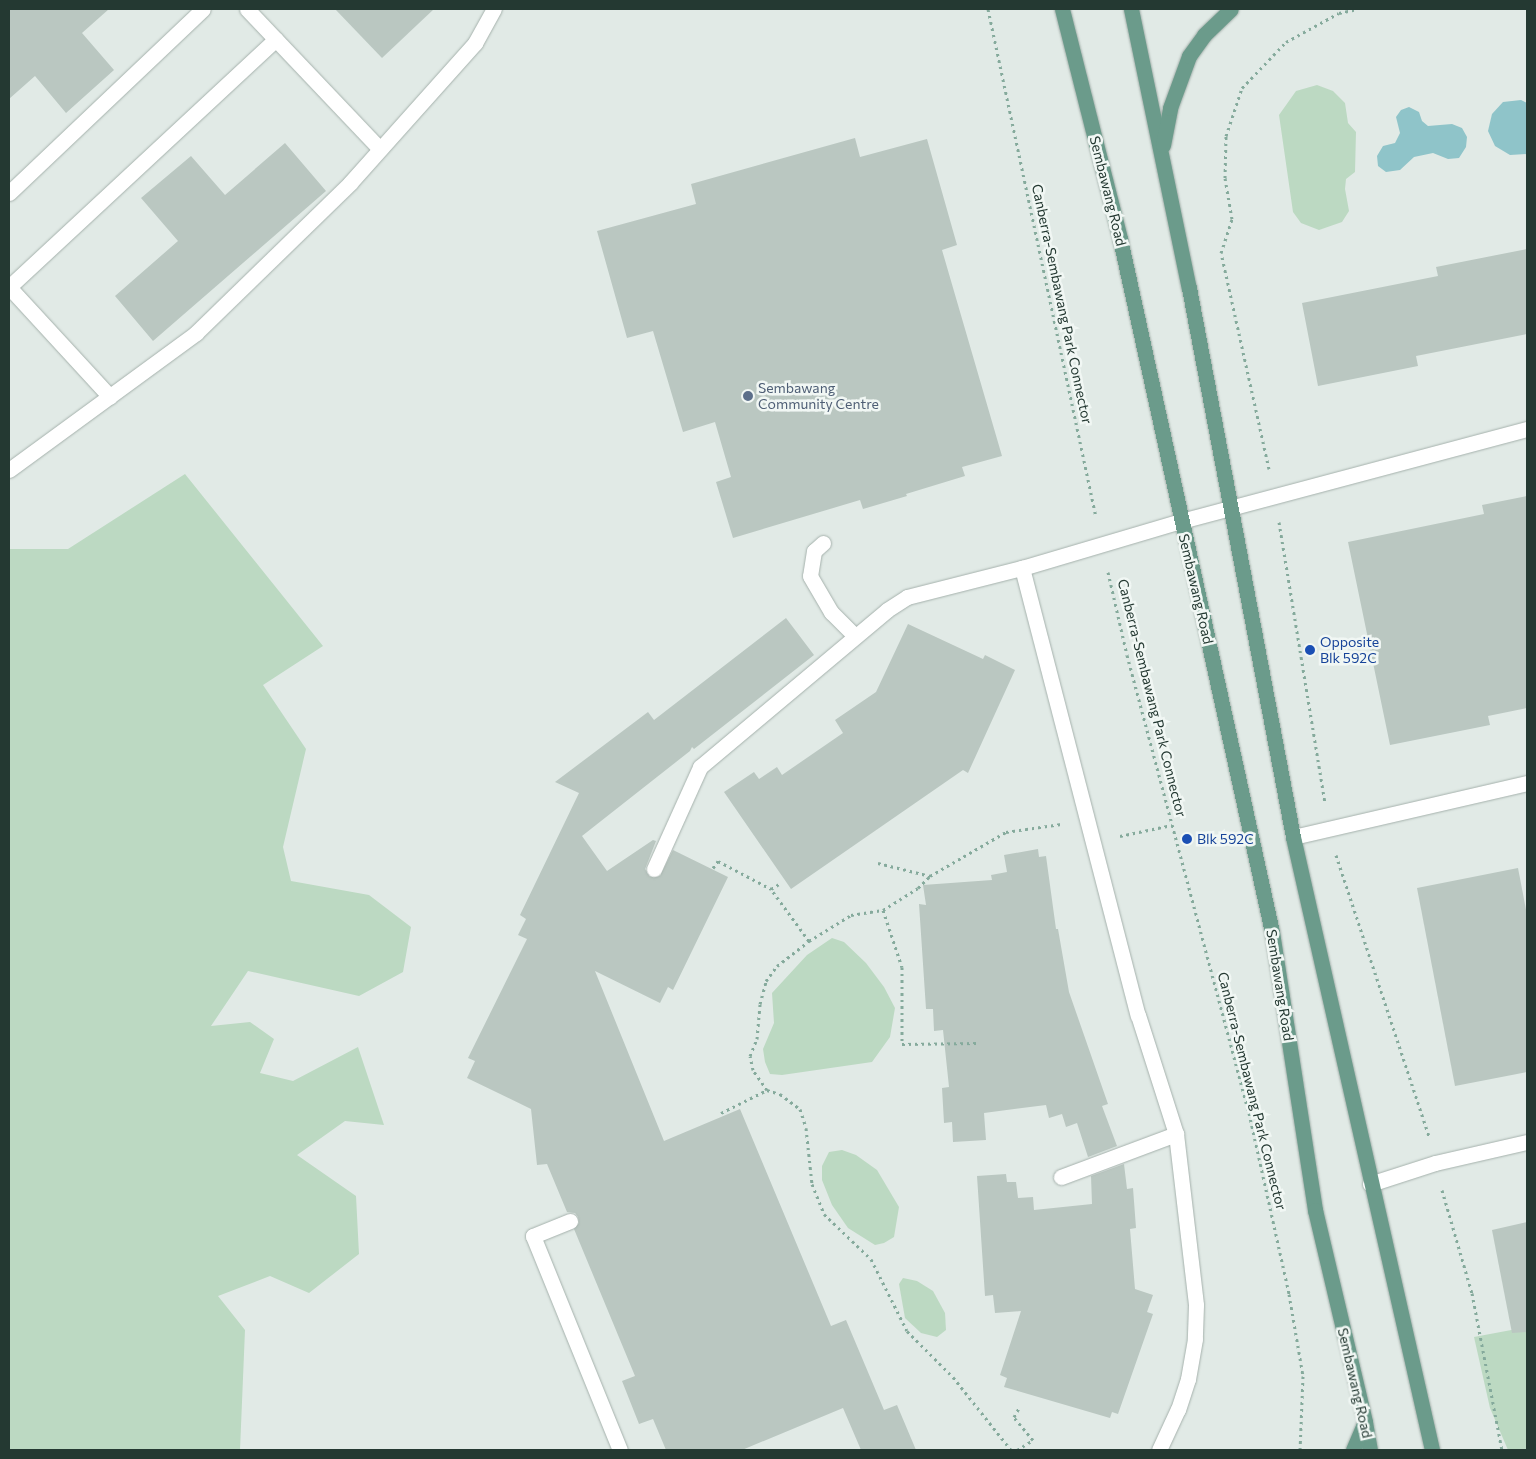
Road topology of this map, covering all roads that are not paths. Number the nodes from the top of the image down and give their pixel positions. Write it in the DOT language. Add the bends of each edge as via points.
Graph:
graph roads {
  1 [pos="203,9"];
  2 [pos="247,9"];
  3 [pos="494,9"];
  4 [pos="1063,9"];
  5 [pos="1131,9"];
  6 [pos="1231,9"];
  7 [pos="276,39"];
  8 [pos="380,149"];
  9 [pos="1162,153"];
  10 [pos="9,193"];
  11 [pos="9,287"];
  12 [pos="110,397"];
  13 [pos="1527,429"];
  14 [pos="9,470"];
  15 [pos="1232,509"];
  16 [pos="1181,521"];
  17 [pos="823,543"];
  18 [pos="1022,568"];
  19 [pos="855,636"];
  20 [pos="1527,783"];
  21 [pos="1294,838"];
  22 [pos="654,869"];
  23 [pos="1176,1134"];
  24 [pos="1527,1142"];
  25 [pos="1061,1177"];
  26 [pos="1370,1184"];
  27 [pos="570,1220"];
  28 [pos="1365,1422"];
  29 [pos="620,1450"];
  30 [pos="1159,1450"];
  31 [pos="1353,1450"];
  32 [pos="1370,1450"];
  33 [pos="1432,1450"];
  1 -- 10 [label="street"];
  2 -- 7 [label="street"];
  3 -- 8 [label="street" via="475,43"];
  4 -- 16 [label="main road, Sembawang Road" via="1120,239"];
  5 -- 9 [label="main road"];
  6 -- 9 [label="main road" via="1204,35 1189,56 1170,108"];
  7 -- 8 [label="street"];
  7 -- 11 [label="street"];
  8 -- 12 [label="street" via="350,183 196,333"];
  9 -- 15 [label="main road"];
  11 -- 12 [label="street"];
  12 -- 14 [label="street"];
  13 -- 15 [label="street, Sembawang Road"];
  15 -- 16 [label="street, Sembawang Road"];
  15 -- 21 [label="main road"];
  16 -- 18 [label="street"];
  16 -- 28 [label="main road, Sembawang Road" via="1272,932 1315,1210"];
  17 -- 19 [label="street" via="814,551 810,576 831,612"];
  18 -- 19 [label="street" via="907,597"];
  18 -- 23 [label="street" via="1138,1016"];
  19 -- 22 [label="street" via="700,767"];
  20 -- 21 [label="street"];
  21 -- 26 [label="main road"];
  23 -- 25 [label="street"];
  23 -- 30 [label="street" via="1196,1305 1195,1339 1188,1379"];
  24 -- 26 [label="street" via="1436,1163"];
  26 -- 33 [label="main road"];
  27 -- 29 [label="street" via="533,1236"];
  28 -- 31 [label="main road"];
  28 -- 32 [label="main road, Sembawang Road"];
}
